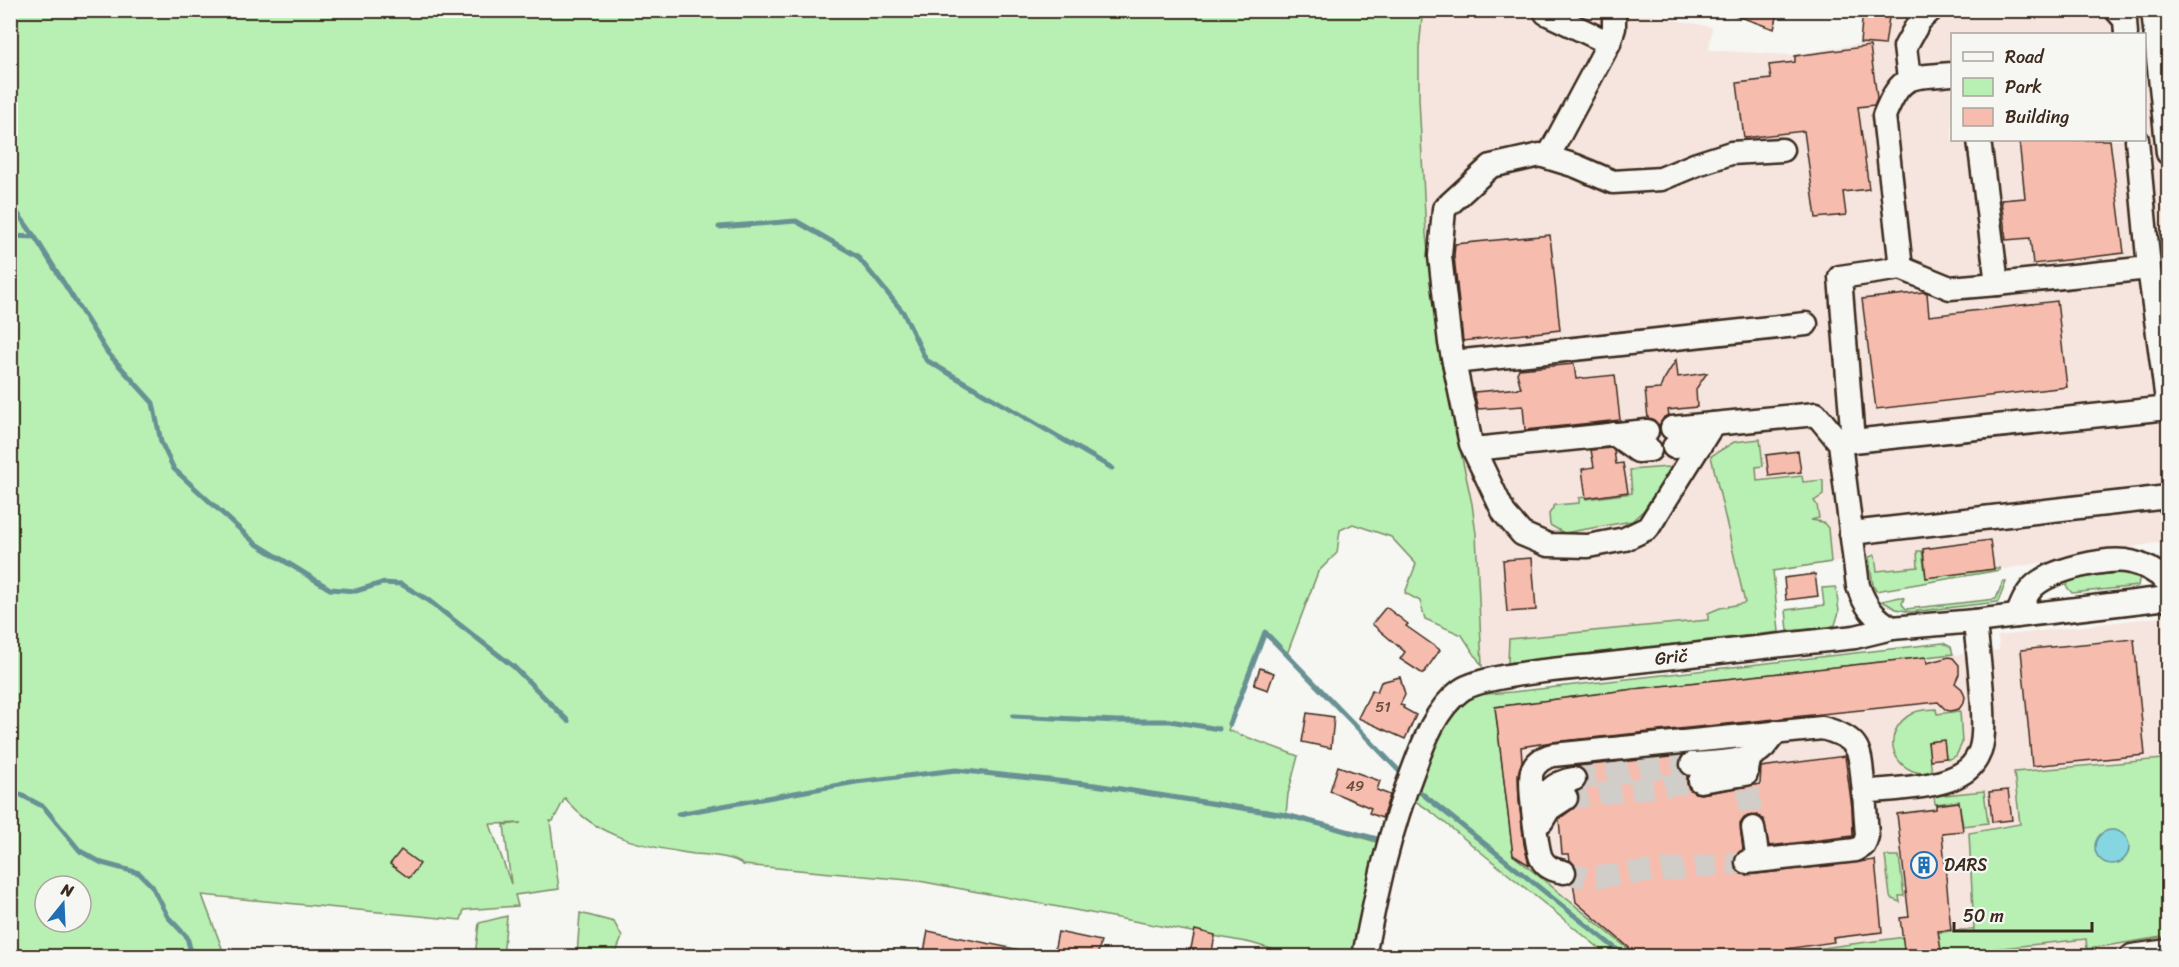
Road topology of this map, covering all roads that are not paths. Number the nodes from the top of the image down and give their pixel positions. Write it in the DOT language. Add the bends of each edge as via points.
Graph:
graph roads {
  1 [pos="1614,10"];
  2 [pos="1931,10"];
  3 [pos="2116,10"];
  4 [pos="2153,10"];
  5 [pos="1546,13"];
  6 [pos="2126,33"];
  7 [pos="1609,43"];
  8 [pos="1951,74"];
  9 [pos="1909,78"];
  10 [pos="1979,141"];
  11 [pos="2137,141"];
  12 [pos="1782,150"];
  13 [pos="2169,153"];
  14 [pos="1548,157"];
  15 [pos="1900,268"];
  16 [pos="2149,268"];
  17 [pos="1996,284"];
  18 [pos="1806,324"];
  19 [pos="1454,362"];
  20 [pos="2168,412"];
  21 [pos="1713,424"];
  22 [pos="1648,440"];
  23 [pos="1847,442"];
  24 [pos="1700,445"];
  25 [pos="1474,449"];
  26 [pos="2169,497"];
  27 [pos="1851,533"];
  28 [pos="2169,582"];
  29 [pos="2169,598"];
  30 [pos="2017,616"];
  31 [pos="1975,621"];
  32 [pos="1892,628"];
  33 [pos="1776,732"];
  34 [pos="1696,772"];
  35 [pos="1864,792"];
  36 [pos="1534,812"];
  37 [pos="1753,828"];
  38 [pos="1536,837"];
  39 [pos="1564,873"];
  40 [pos="2169,951"];
  41 [pos="1364,957"];
  42 [pos="2132,957"];
  1 -- 7 [label="street"];
  2 -- 9 [label="street" via="1920,20 1905,47"];
  3 -- 6 [label="street" via="2125,20"];
  4 -- 13 [label="street"];
  5 -- 7 [label="street"];
  7 -- 14 [label="street"];
  8 -- 9 [label="street"];
  9 -- 15 [label="street" via="1893,93 1884,116"];
  10 -- 17 [label="street"];
  11 -- 16 [label="street"];
  12 -- 14 [label="street" via="1731,153 1662,179 1613,182"];
  14 -- 19 [label="street" via="1540,155 1491,166 1444,209 1440,256"];
  15 -- 17 [label="street" via="1950,288"];
  15 -- 23 [label="street" via="1840,276"];
  16 -- 17 [label="street"];
  16 -- 20 [label="street"];
  18 -- 19 [label="street"];
  19 -- 25 [label="street"];
  20 -- 23 [label="street"];
  21 -- 23 [label="street" via="1816,414"];
  21 -- 24 [label="street"];
  21 -- 24 [label="street" via="1673,438"];
  22 -- 25 [label="street" via="1614,434"];
  23 -- 27 [label="street"];
  24 -- 25 [label="street" via="1648,528 1625,539 1588,546 1548,545 1522,534 1504,513"];
  26 -- 27 [label="street"];
  27 -- 32 [label="street" via="1863,600 1878,620"];
  28 -- 30 [label="street" via="2131,562 2074,567 2039,581"];
  29 -- 30 [label="street, Grič"];
  30 -- 31 [label="street, Grič"];
  31 -- 32 [label="street, Grič"];
  31 -- 35 [label="street" via="1983,725 1981,749 1972,766 1954,778"];
  32 -- 41 [label="street, Grič" via="1855,637 1510,676 1476,682 1460,690 1437,717 1407,785 1383,859"];
  33 -- 34 [label="street" via="1748,773"];
  33 -- 35 [label="street" via="1822,728 1844,733 1856,745"];
  33 -- 36 [label="street" via="1543,758 1532,771 1530,781"];
  35 -- 37 [label="street" via="1867,836 1864,845 1856,850 1752,861"];
  36 -- 38 [label="street"];
  36 -- 38 [label="street" via="1555,785 1570,789 1549,809"];
  38 -- 39 [label="street" via="1541,859 1550,869"];
  40 -- 42 [label="street"];
}
